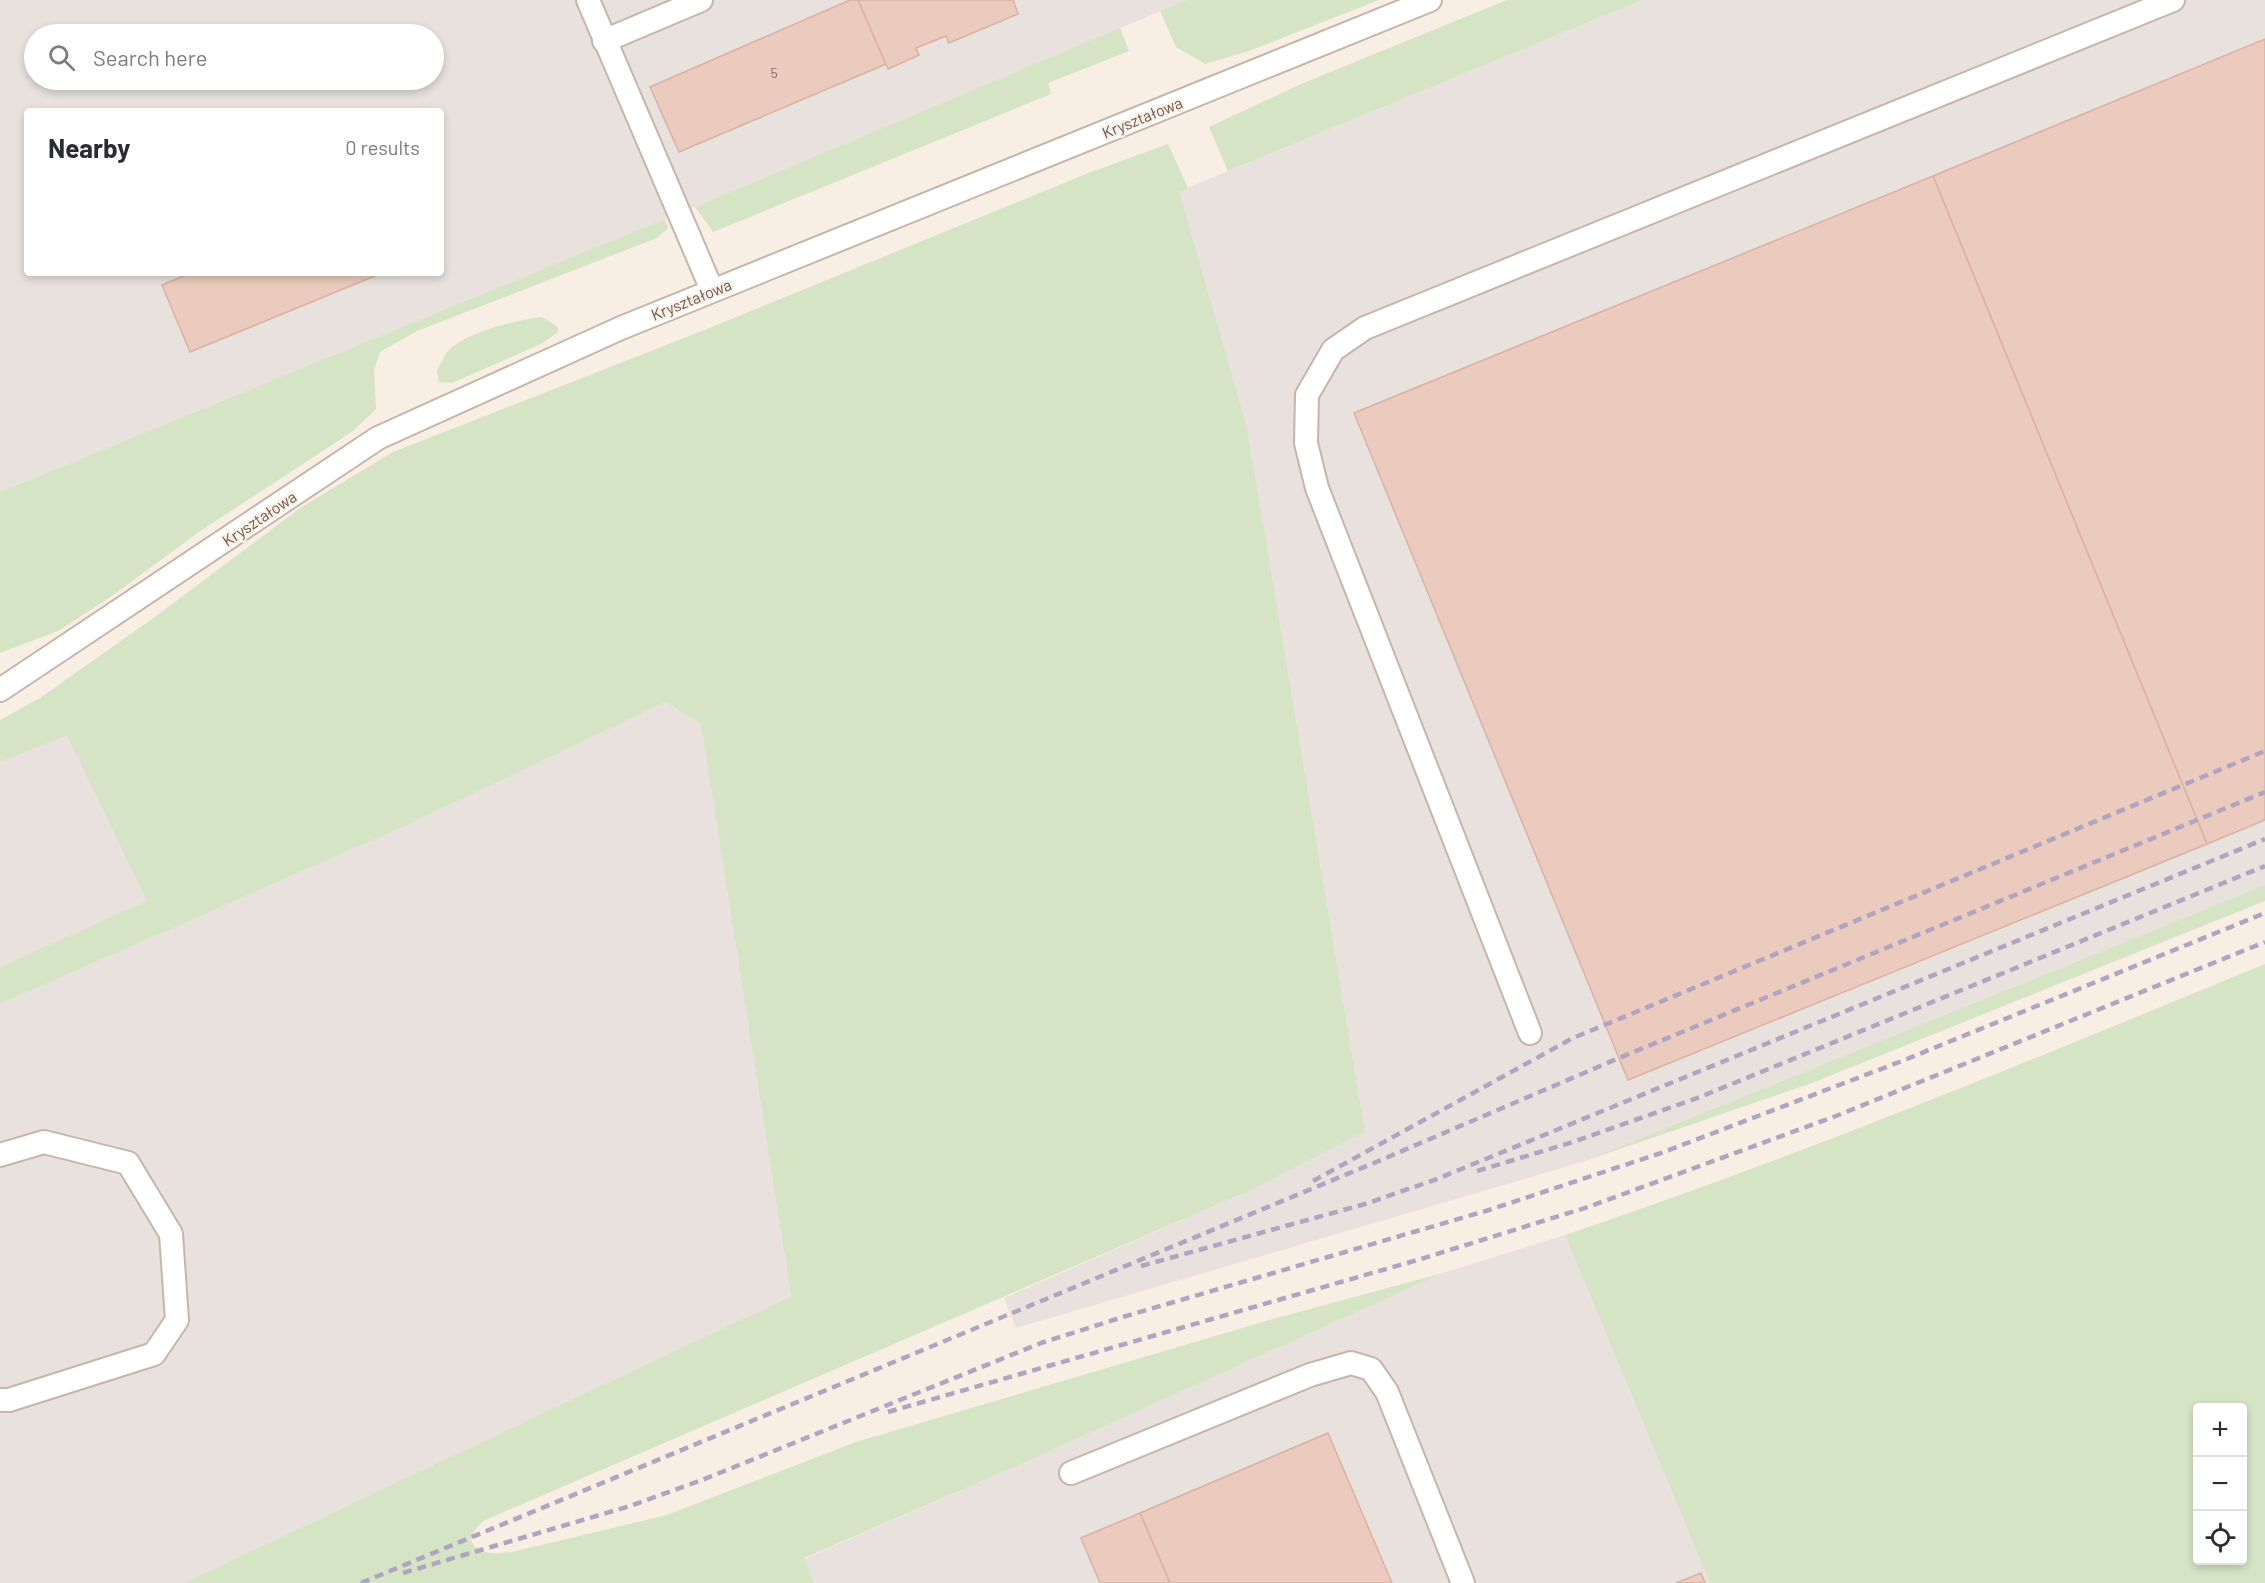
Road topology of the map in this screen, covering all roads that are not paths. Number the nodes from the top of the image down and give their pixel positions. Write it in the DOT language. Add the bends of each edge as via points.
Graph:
graph roads {
  1 [pos="588,0"];
  2 [pos="701,0"];
  3 [pos="1430,0"];
  4 [pos="2173,0"];
  5 [pos="604,41"];
  6 [pos="712,290"];
  7 [pos="0,690"];
  8 [pos="1530,1033"];
  9 [pos="0,1155"];
  10 [pos="0,1400"];
  11 [pos="1071,1473"];
  12 [pos="1463,1583"];
  1 -- 5 [label="lane"];
  2 -- 5 [label="lane"];
  3 -- 6 [label="lane, Kryształowa"];
  4 -- 8 [label="lane" via="1365,328 1334,350 1308,395 1306,443 1317,488"];
  5 -- 6 [label="lane"];
  6 -- 7 [label="lane, Kryształowa" via="378,438"];
  9 -- 10 [label="lane" via="44,1142 128,1163 171,1234 177,1320 154,1354"];
  11 -- 12 [label="lane" via="1310,1375 1351,1363 1371,1369 1387,1392"];
}
